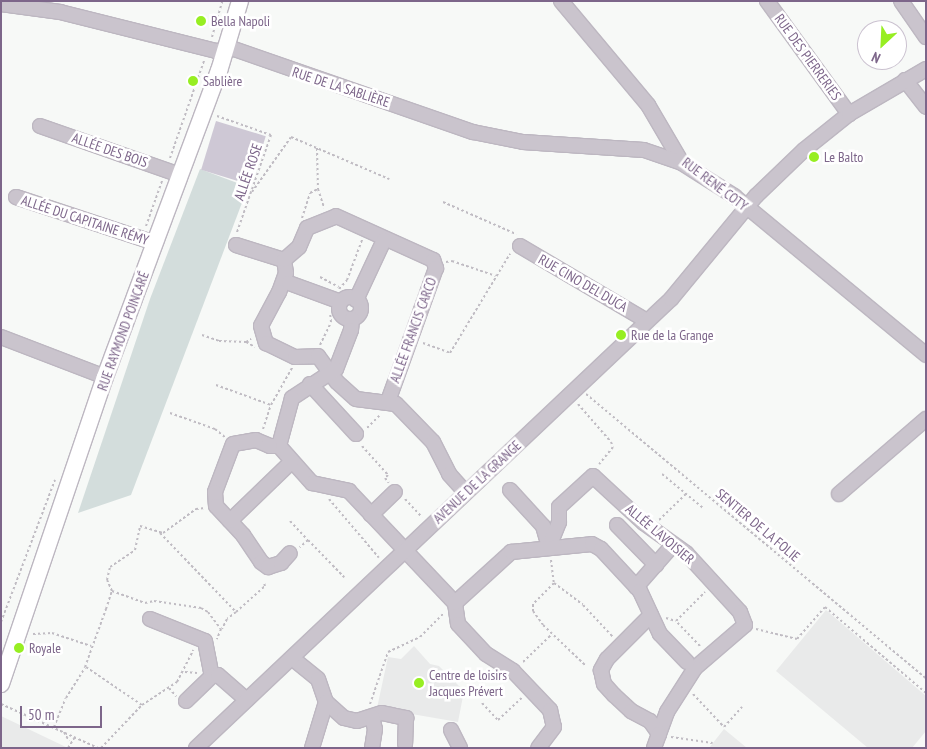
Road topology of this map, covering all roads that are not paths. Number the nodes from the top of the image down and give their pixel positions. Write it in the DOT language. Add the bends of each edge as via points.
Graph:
graph roads {
  1 [pos="230,1"];
  2 [pos="240,1"];
  3 [pos="561,1"];
  4 [pos="767,1"];
  5 [pos="901,1"];
  6 [pos="1,4"];
  7 [pos="926,37"];
  8 [pos="216,48"];
  9 [pos="926,68"];
  10 [pos="914,88"];
  11 [pos="926,107"];
  12 [pos="849,114"];
  13 [pos="40,126"];
  14 [pos="682,163"];
  15 [pos="180,175"];
  16 [pos="16,197"];
  17 [pos="747,207"];
  18 [pos="384,240"];
  19 [pos="155,243"];
  20 [pos="236,246"];
  21 [pos="520,246"];
  22 [pos="284,260"];
  23 [pos="289,283"];
  24 [pos="338,296"];
  25 [pos="356,300"];
  26 [pos="352,319"];
  27 [pos="647,321"];
  28 [pos="1,337"];
  29 [pos="926,355"];
  30 [pos="331,373"];
  31 [pos="105,377"];
  32 [pos="310,384"];
  33 [pos="390,402"];
  34 [pos="926,419"];
  35 [pos="358,435"];
  36 [pos="279,446"];
  37 [pos="292,462"];
  38 [pos="510,490"];
  39 [pos="397,492"];
  40 [pos="466,493"];
  41 [pos="840,494"];
  42 [pos="372,515"];
  43 [pos="230,521"];
  44 [pos="617,525"];
  45 [pos="49,537"];
  46 [pos="673,544"];
  47 [pos="549,547"];
  48 [pos="405,550"];
  49 [pos="290,554"];
  50 [pos="656,565"];
  51 [pos="636,587"];
  52 [pos="455,603"];
  53 [pos="651,615"];
  54 [pos="150,619"];
  55 [pos="1,654"];
  56 [pos="292,658"];
  57 [pos="688,662"];
  58 [pos="212,676"];
  59 [pos="1,684"];
  60 [pos="247,700"];
  61 [pos="186,701"];
  62 [pos="326,702"];
  63 [pos="369,717"];
  64 [pos="451,730"];
  65 [pos="659,734"];
  66 [pos="405,744"];
  67 [pos="196,748"];
  68 [pos="312,748"];
  69 [pos="372,748"];
  70 [pos="460,748"];
  71 [pos="538,748"];
  72 [pos="654,748"];
  1 -- 8 [label="main road, RUE RAYMOND POINCARÉ"];
  2 -- 8 [label="main road, RUE RAYMOND POINCARÉ"];
  3 -- 14 [label="street, RUE RENÉ COTY" via="633,85"];
  4 -- 12 [label="street, RUE DES PIERRERIES"];
  5 -- 7 [label="street"];
  6 -- 8 [label="street, RUE DE LA SABLIÈRE" via="60,12"];
  8 -- 14 [label="street, RUE DE LA SABLIÈRE" via="473,132 523,142 644,150"];
  8 -- 15 [label="main road, RUE RAYMOND POINCARÉ" via="198,125"];
  9 -- 10 [label="street"];
  10 -- 11 [label="street"];
  10 -- 12 [label="street"];
  12 -- 17 [label="street" via="804,150"];
  13 -- 15 [label="street, ALLÉE DES BOIS"];
  14 -- 17 [label="street, RUE RENÉ COTY"];
  15 -- 19 [label="main road, RUE RAYMOND POINCARÉ"];
  16 -- 19 [label="street, ALLÉE DU CAPITAINE RÉMY"];
  17 -- 27 [label="street, AVENUE DE LA GRANGE" via="671,299"];
  17 -- 29 [label="street, RUE RENÉ COTY"];
  18 -- 22 [label="street, ALLÉE FRANCIS CARCO" via="342,218 328,217 304,232 299,247"];
  18 -- 25 [label="street"];
  18 -- 33 [label="street, ALLÉE FRANCIS CARCO" via="428,256 436,263"];
  19 -- 31 [label="main road, RUE RAYMOND POINCARÉ"];
  20 -- 22 [label="street"];
  21 -- 27 [label="street, RUE CINO DEL DUCA"];
  22 -- 30 [label="street" via="286,273 264,317 262,332 272,349 295,357 318,356"];
  23 -- 24 [label="street"];
  24 -- 25 [label="street"];
  24 -- 26 [label="street" via="340,314"];
  25 -- 26 [label="street" via="361,309"];
  26 -- 30 [label="street" via="339,364"];
  27 -- 40 [label="street, AVENUE DE LA GRANGE"];
  28 -- 31 [label="street"];
  30 -- 32 [label="street"];
  30 -- 33 [label="street" via="356,399"];
  31 -- 45 [label="main road, RUE RAYMOND POINCARÉ"];
  32 -- 35 [label="street"];
  32 -- 36 [label="street" via="292,398"];
  33 -- 40 [label="street" via="433,442 449,474"];
  34 -- 41 [label="street"];
  36 -- 37 [label="street"];
  36 -- 43 [label="street" via="256,440 233,444 215,492 216,506"];
  37 -- 42 [label="street" via="312,483 345,489"];
  37 -- 43 [label="street"];
  38 -- 47 [label="street" via="543,526"];
  39 -- 42 [label="street"];
  40 -- 48 [label="street, AVENUE DE LA GRANGE"];
  42 -- 48 [label="street"];
  43 -- 49 [label="street" via="268,567 281,563"];
  44 -- 50 [label="street"];
  45 -- 55 [label="main road, RUE RAYMOND POINCARÉ"];
  45 -- 59 [label="main road, RUE RAYMOND POINCARÉ"];
  46 -- 47 [label="street, ALLÉE LAVOISIER" via="593,476 559,507 559,522"];
  46 -- 50 [label="street"];
  46 -- 65 [label="street, ALLÉE LAVOISIER" via="740,612 745,625 695,668 668,712"];
  47 -- 51 [label="street" via="597,546"];
  47 -- 52 [label="street" via="511,552"];
  48 -- 52 [label="street"];
  48 -- 56 [label="street, AVENUE DE LA GRANGE"];
  50 -- 51 [label="street"];
  51 -- 53 [label="street" via="646,598"];
  52 -- 71 [label="street" via="458,624 486,654 513,671 552,715 552,732"];
  53 -- 57 [label="street" via="660,634"];
  53 -- 65 [label="street" via="601,670 604,684 627,707 650,721"];
  54 -- 58 [label="street" via="204,640"];
  56 -- 60 [label="street, AVENUE DE LA GRANGE"];
  56 -- 62 [label="street" via="318,680"];
  58 -- 60 [label="street" via="223,677"];
  58 -- 61 [label="street"];
  60 -- 67 [label="street, AVENUE DE LA GRANGE"];
  62 -- 63 [label="street" via="348,720"];
  62 -- 68 [label="street"];
  63 -- 66 [label="street" via="382,713 406,718"];
  63 -- 69 [label="street" via="375,729"];
  64 -- 70 [label="street"];
  65 -- 72 [label="street, ALLÉE LAVOISIER"];
}
